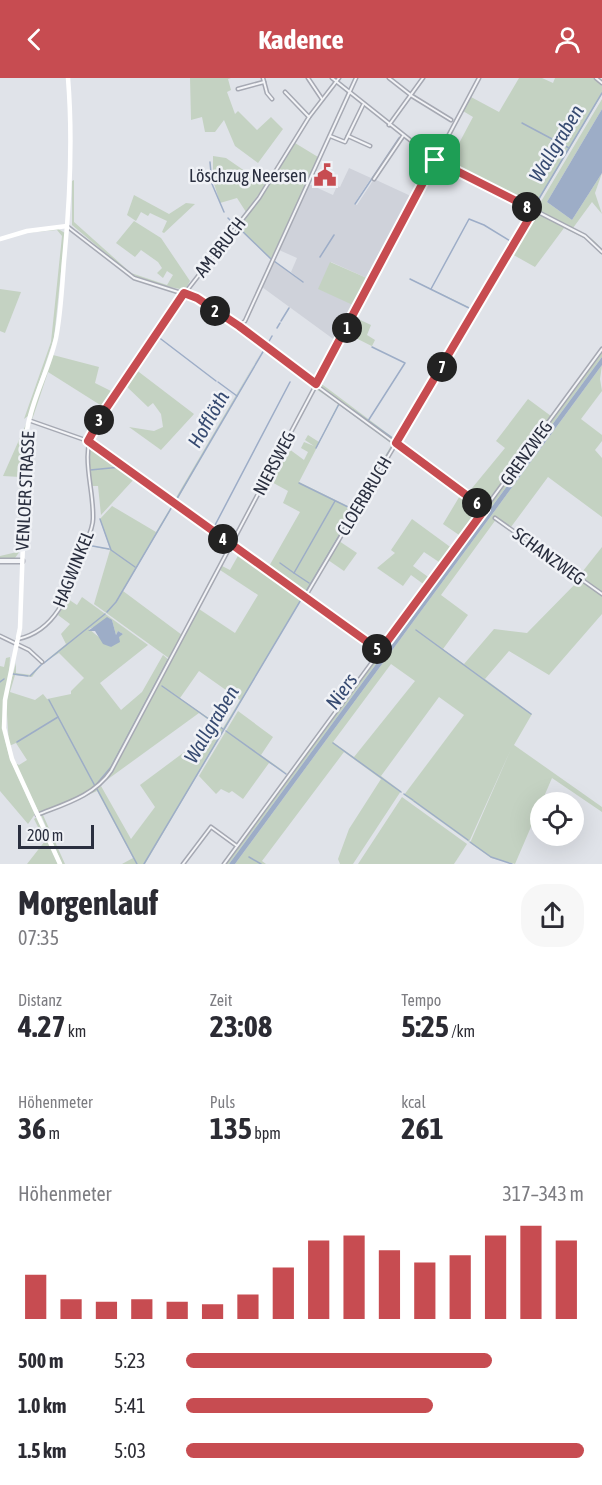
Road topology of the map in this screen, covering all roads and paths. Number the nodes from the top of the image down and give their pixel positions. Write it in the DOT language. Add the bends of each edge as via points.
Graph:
graph roads {
  1 [pos="68,78"];
  2 [pos="308,78"];
  3 [pos="332,78"];
  4 [pos="339,78"];
  5 [pos="356,78"];
  6 [pos="389,78"];
  7 [pos="423,78"];
  8 [pos="479,78"];
  9 [pos="596,78"];
  10 [pos="264,80"];
  11 [pos="336,82"];
  12 [pos="602,83"];
  13 [pos="238,89"];
  14 [pos="285,92"];
  15 [pos="349,93"];
  16 [pos="412,96"];
  17 [pos="272,99"];
  18 [pos="322,99"];
  19 [pos="363,105"];
  20 [pos="309,117"];
  21 [pos="451,120"];
  22 [pos="389,125"];
  23 [pos="329,136"];
  24 [pos="348,136"];
  25 [pos="403,136"];
  26 [pos="370,146"];
  27 [pos="435,160"];
  28 [pos="374,179"];
  29 [pos="534,210"];
  30 [pos="67,226"];
  31 [pos="0,239"];
  32 [pos="602,252"];
  33 [pos="184,293"];
  34 [pos="239,326"];
  35 [pos="602,349"];
  36 [pos="316,384"];
  37 [pos="29,420"];
  38 [pos="88,441"];
  39 [pos="396,443"];
  40 [pos="485,509"];
  41 [pos="495,518"];
  42 [pos="231,544"];
  43 [pos="0,561"];
  44 [pos="22,561"];
  45 [pos="602,594"];
  46 [pos="304,597"];
  47 [pos="0,636"];
  48 [pos="18,641"];
  49 [pos="380,651"];
  50 [pos="42,662"];
  51 [pos="37,815"];
  52 [pos="237,846"];
  53 [pos="60,864"];
  54 [pos="183,864"];
  55 [pos="224,864"];
  1 -- 30 [label="main road, VENLOER STRASSE"];
  2 -- 18 [label="street"];
  3 -- 11 [label="street"];
  4 -- 11 [label="street, AM BRUCH"];
  5 -- 15 [label="street"];
  6 -- 16 [label="street"];
  7 -- 16 [label="street"];
  8 -- 27 [label="street, NIERSWEG"];
  9 -- 12 [label="street"];
  10 -- 13 [label="street"];
  10 -- 17 [label="street"];
  11 -- 15 [label="street"];
  11 -- 18 [label="street, AM BRUCH"];
  14 -- 20 [label="street"];
  15 -- 19 [label="street"];
  15 -- 23 [label="street"];
  16 -- 21 [label="street"];
  16 -- 22 [label="street"];
  18 -- 20 [label="street, AM BRUCH"];
  19 -- 22 [label="street"];
  19 -- 24 [label="street"];
  20 -- 33 [label="street, AM BRUCH" via="259,198"];
  22 -- 25 [label="street"];
  23 -- 24 [label="street" via="345,142"];
  23 -- 34 [label="street" via="245,321"];
  24 -- 26 [label="street"];
  25 -- 27 [label="street"];
  25 -- 28 [label="street"];
  27 -- 29 [label="street"];
  27 -- 36 [label="street, NIERSWEG"];
  29 -- 32 [label="street" via="585,236"];
  29 -- 39 [label="street, CLOERBRUCH"];
  30 -- 31 [label="main road"];
  30 -- 33 [label="street, AM BRUCH" via="134,278"];
  30 -- 37 [label="main road, VENLOER STRASSE" via="56,338"];
  33 -- 34 [label="street"];
  33 -- 38 [label="street, HAGWINKEL"];
  34 -- 36 [label="street"];
  35 -- 40 [label="street, GRENZWEG"];
  36 -- 39 [label="street"];
  36 -- 42 [label="street, NIERSWEG"];
  37 -- 38 [label="street"];
  37 -- 44 [label="main road, VENLOER STRASSE"];
  38 -- 42 [label="street"];
  38 -- 48 [label="street, HAGWINKEL" via="93,518 80,558 60,609 42,627"];
  39 -- 40 [label="street"];
  39 -- 46 [label="street, CLOERBRUCH"];
  40 -- 49 [label="street, GRENZWEG"];
  41 -- 45 [label="street, SCHANZWEG"];
  42 -- 46 [label="street"];
  42 -- 51 [label="street, NIERSWEG" via="109,773 87,794"];
  43 -- 44 [label="street"];
  44 -- 48 [label="main road, VENLOER STRASSE"];
  46 -- 49 [label="street"];
  47 -- 48 [label="street"];
  48 -- 50 [label="street"];
  48 -- 51 [label="main road, VENLOER STRASSE" via="5,699 4,728 12,759"];
  49 -- 52 [label="street, GRENZWEG"];
  51 -- 53 [label="main road, VENLOER STRASSE"];
  52 -- 54 [label="street" via="211,827"];
  52 -- 55 [label="street, GRENZWEG"];
}
